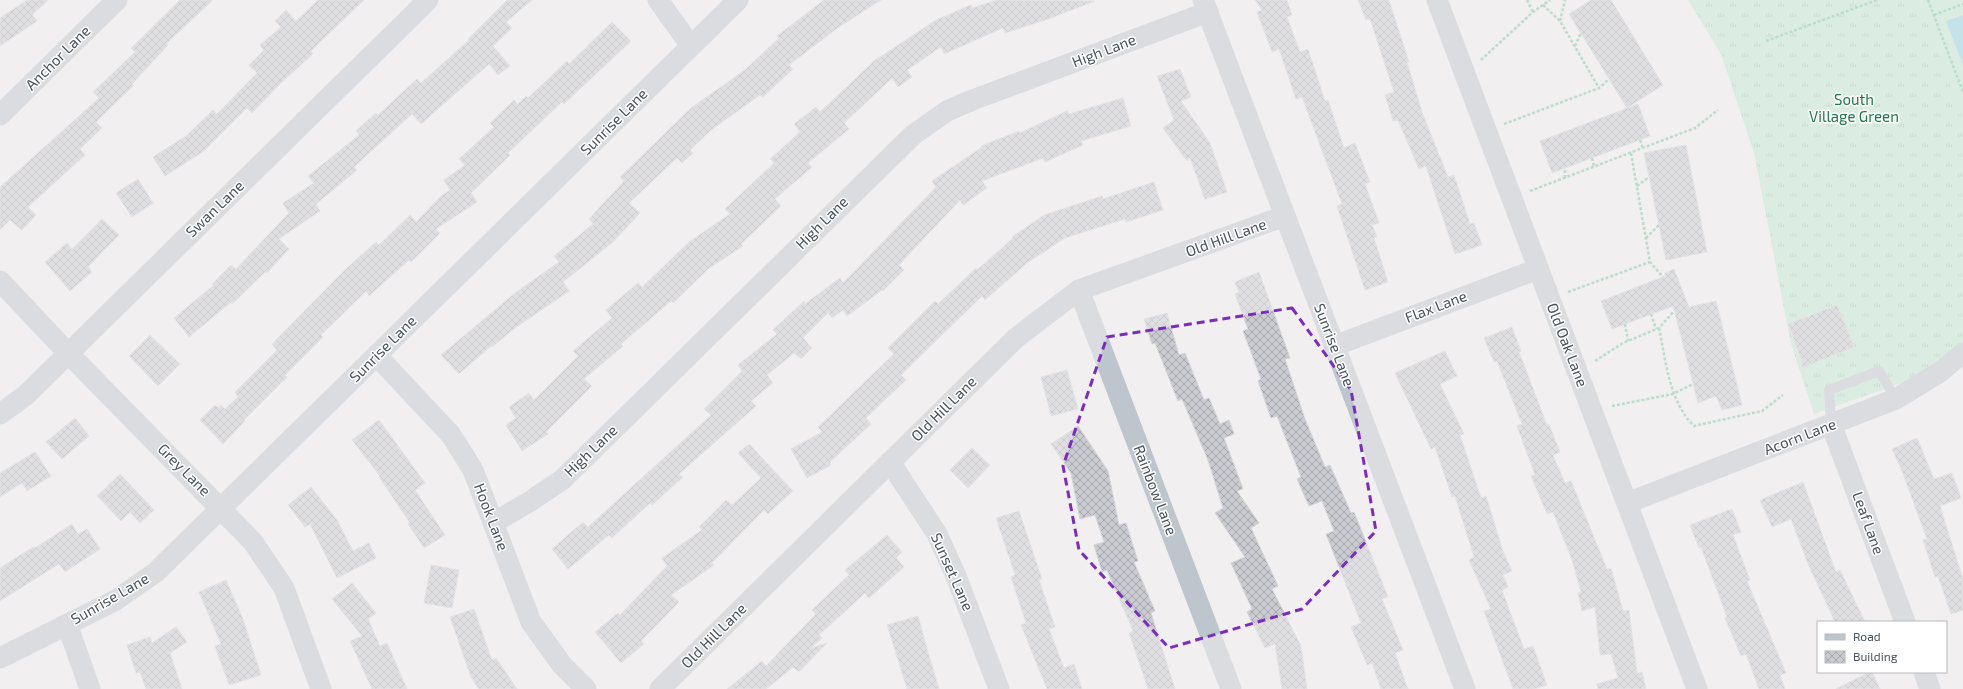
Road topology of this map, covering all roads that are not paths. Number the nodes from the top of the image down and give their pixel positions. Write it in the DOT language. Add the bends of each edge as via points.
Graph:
graph roads {
  1 [pos="117,0"];
  2 [pos="428,0"];
  3 [pos="658,0"];
  4 [pos="738,0"];
  5 [pos="1437,0"];
  6 [pos="1206,6"];
  7 [pos="691,46"];
  8 [pos="0,115"];
  9 [pos="1285,216"];
  10 [pos="1538,269"];
  11 [pos="0,281"];
  12 [pos="1080,290"];
  13 [pos="1334,346"];
  14 [pos="68,353"];
  15 [pos="1963,353"];
  16 [pos="377,356"];
  17 [pos="1896,399"];
  18 [pos="0,414"];
  19 [pos="1831,424"];
  20 [pos="890,462"];
  21 [pos="1627,503"];
  22 [pos="221,508"];
  23 [pos="493,523"];
  24 [pos="1905,621"];
  25 [pos="67,624"];
  26 [pos="0,658"];
  27 [pos="1924,673"];
  28 [pos="90,689"];
  29 [pos="321,689"];
  30 [pos="586,689"];
  31 [pos="660,689"];
  32 [pos="999,689"];
  33 [pos="1231,689"];
  34 [pos="1465,689"];
  35 [pos="1698,689"];
  36 [pos="1930,689"];
  1 -- 8 [label="street, Anchor Lane"];
  2 -- 14 [label="street, Swan Lane"];
  3 -- 7 [label="street"];
  4 -- 7 [label="street, Sunrise Lane"];
  5 -- 10 [label="street, Old Oak Lane"];
  6 -- 9 [label="street, Sunrise Lane"];
  6 -- 23 [label="street, High Lane" via="947,111 913,135 563,478"];
  7 -- 16 [label="street, Sunrise Lane"];
  9 -- 12 [label="street, Old Hill Lane"];
  9 -- 13 [label="street, Sunrise Lane"];
  10 -- 13 [label="street, Flax Lane"];
  10 -- 21 [label="street, Old Oak Lane"];
  11 -- 14 [label="street, Grey Lane"];
  12 -- 20 [label="street, Old Hill Lane" via="1016,338"];
  12 -- 33 [label="street, Rainbow Lane"];
  13 -- 34 [label="street, Sunrise Lane"];
  14 -- 18 [label="street, Swan Lane" via="26,395"];
  14 -- 22 [label="street, Grey Lane"];
  15 -- 17 [label="street, Acorn Lane" via="1940,372"];
  16 -- 22 [label="street, Sunrise Lane"];
  16 -- 23 [label="street, Hook Lane" via="451,434 473,470"];
  17 -- 19 [label="street, Acorn Lane"];
  17 -- 19 [label="lane" via="1879,371 1829,390"];
  19 -- 21 [label="street, Acorn Lane"];
  19 -- 24 [label="street, Leaf Lane"];
  20 -- 31 [label="street, Old Hill Lane"];
  20 -- 32 [label="street, Sunset Lane" via="937,534 956,576"];
  21 -- 35 [label="street, Old Oak Lane"];
  22 -- 25 [label="street, Sunrise Lane" via="156,572 116,600"];
  22 -- 29 [label="street, Grey Lane" via="253,542 284,588"];
  23 -- 30 [label="street, Hook Lane" via="531,622 562,665"];
  25 -- 26 [label="street, Sunrise Lane"];
  25 -- 28 [label="street"];
  27 -- 36 [label="street"];
}
